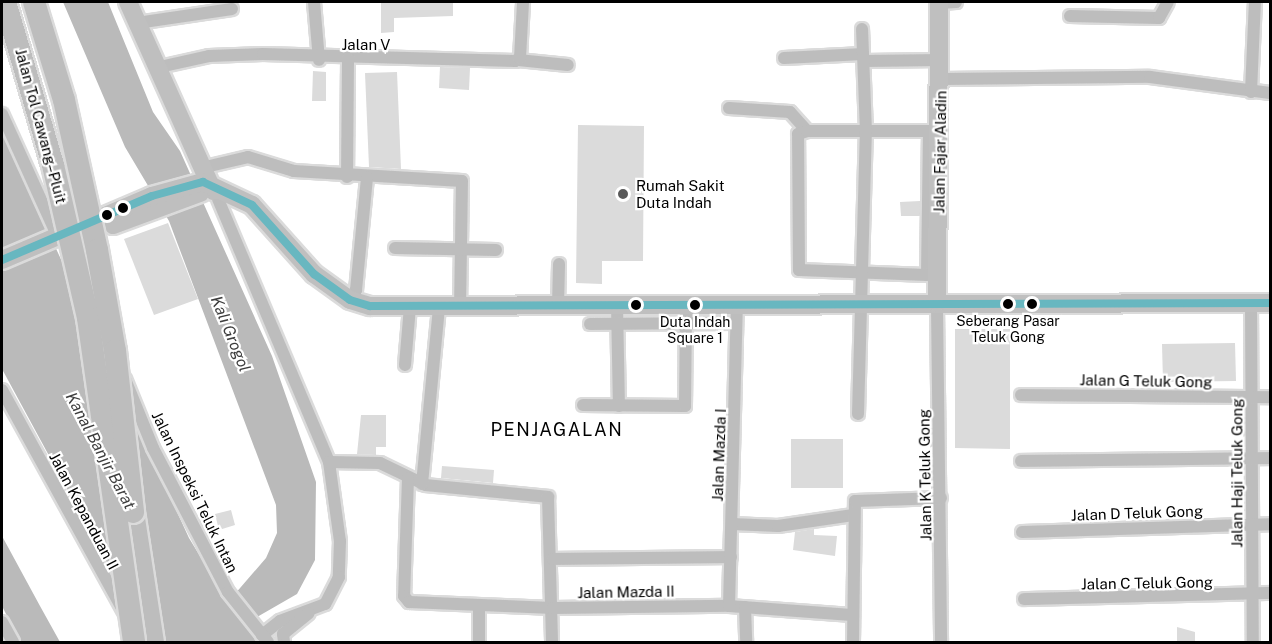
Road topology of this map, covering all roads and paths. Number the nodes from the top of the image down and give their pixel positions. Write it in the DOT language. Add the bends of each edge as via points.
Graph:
graph roads {
  1 [pos="5,2"];
  2 [pos="128,2"];
  3 [pos="314,2"];
  4 [pos="523,2"];
  5 [pos="944,2"];
  6 [pos="1168,2"];
  7 [pos="1255,2"];
  8 [pos="37,6"];
  9 [pos="232,9"];
  10 [pos="1070,16"];
  11 [pos="137,23"];
  12 [pos="862,29"];
  13 [pos="864,57"];
  14 [pos="784,58"];
  15 [pos="348,59"];
  16 [pos="319,60"];
  17 [pos="518,60"];
  18 [pos="942,60"];
  19 [pos="568,65"];
  20 [pos="155,68"];
  21 [pos="942,80"];
  22 [pos="1251,92"];
  23 [pos="1270,93"];
  24 [pos="729,108"];
  25 [pos="2,114"];
  26 [pos="807,131"];
  27 [pos="935,131"];
  28 [pos="866,132"];
  29 [pos="347,177"];
  30 [pos="367,178"];
  31 [pos="208,188"];
  32 [pos="69,235"];
  33 [pos="395,248"];
  34 [pos="461,249"];
  35 [pos="496,250"];
  36 [pos="2,260"];
  37 [pos="559,264"];
  38 [pos="2,272"];
  39 [pos="862,273"];
  40 [pos="350,300"];
  41 [pos="1251,303"];
  42 [pos="1270,303"];
  43 [pos="617,305"];
  44 [pos="686,305"];
  45 [pos="737,305"];
  46 [pos="861,305"];
  47 [pos="937,305"];
  48 [pos="558,306"];
  49 [pos="410,307"];
  50 [pos="439,307"];
  51 [pos="460,308"];
  52 [pos="726,323"];
  53 [pos="590,324"];
  54 [pos="618,324"];
  55 [pos="686,324"];
  56 [pos="405,365"];
  57 [pos="2,390"];
  58 [pos="1021,395"];
  59 [pos="1251,397"];
  60 [pos="1270,397"];
  61 [pos="583,405"];
  62 [pos="620,406"];
  63 [pos="858,414"];
  64 [pos="1252,457"];
  65 [pos="1270,458"];
  66 [pos="1021,461"];
  67 [pos="329,462"];
  68 [pos="408,478"];
  69 [pos="422,484"];
  70 [pos="941,498"];
  71 [pos="853,515"];
  72 [pos="732,524"];
  73 [pos="1252,524"];
  74 [pos="1270,524"];
  75 [pos="1022,532"];
  76 [pos="731,557"];
  77 [pos="553,559"];
  78 [pos="1270,593"];
  79 [pos="1253,596"];
  80 [pos="1024,599"];
  81 [pos="729,606"];
  82 [pos="479,607"];
  83 [pos="745,607"];
  84 [pos="553,608"];
  85 [pos="311,610"];
  86 [pos="852,615"];
  87 [pos="2,622"];
  88 [pos="262,636"];
  89 [pos="13,642"];
  90 [pos="134,642"];
  91 [pos="145,642"];
  92 [pos="153,642"];
  93 [pos="284,642"];
  94 [pos="479,642"];
  95 [pos="552,642"];
  96 [pos="746,642"];
  97 [pos="853,642"];
  98 [pos="942,642"];
  99 [pos="1253,642"];
  1 -- 90 [label="highway, Jalan Tol Cawang–Pluit, bridge" via="53,165 88,318"];
  2 -- 11 [label="main road"];
  3 -- 16 [label="street"];
  4 -- 17 [label="street"];
  5 -- 18 [label="main road, Jalan Fajar Aladin"];
  6 -- 10 [label="street" via="1159,18"];
  7 -- 22 [label="street"];
  8 -- 92 [label="highway, Jalan Tol Cawang–Pluit, bridge" via="109,312"];
  9 -- 11 [label="street"];
  11 -- 20 [label="main road"];
  12 -- 13 [label="street"];
  13 -- 14 [label="street"];
  13 -- 18 [label="street"];
  13 -- 28 [label="street"];
  15 -- 16 [label="street, Jalan V"];
  15 -- 17 [label="street, Jalan V"];
  15 -- 29 [label="street"];
  16 -- 20 [label="street, Jalan V" via="208,56"];
  17 -- 19 [label="street, Jalan V"];
  18 -- 21 [label="main road, Jalan Fajar Aladin"];
  20 -- 31 [label="main road"];
  21 -- 22 [label="street" via="1150,77"];
  21 -- 27 [label="main road, Jalan Fajar Aladin"];
  22 -- 23 [label="street"];
  24 -- 26 [label="street" via="790,112"];
  25 -- 32 [label="street, Jalan Inspeksi Teluk Intan"];
  26 -- 28 [label="street"];
  26 -- 39 [label="street" via="798,136 799,270"];
  27 -- 28 [label="street"];
  27 -- 39 [label="street" via="927,275"];
  27 -- 47 [label="main road, Jalan Fajar Aladin"];
  28 -- 39 [label="street"];
  29 -- 30 [label="street"];
  29 -- 31 [label="street" via="294,171 248,157"];
  30 -- 34 [label="street" via="462,181"];
  30 -- 40 [label="street" via="356,291"];
  31 -- 32 [label="main road" via="156,202"];
  31 -- 40 [label="main road" via="252,205 306,267"];
  31 -- 67 [label="street"];
  32 -- 36 [label="main road"];
  32 -- 38 [label="main road"];
  32 -- 88 [label="street, Jalan Inspeksi Teluk Intan" via="153,448 228,592"];
  33 -- 34 [label="street"];
  34 -- 35 [label="street"];
  34 -- 51 [label="street"];
  37 -- 48 [label="street"];
  39 -- 46 [label="street"];
  40 -- 49 [label="main road"];
  41 -- 42 [label="main road"];
  41 -- 47 [label="main road"];
  41 -- 59 [label="street, Jalan Haji Teluk Gong"];
  43 -- 44 [label="main road"];
  43 -- 48 [label="main road"];
  43 -- 54 [label="street"];
  44 -- 45 [label="main road"];
  44 -- 55 [label="street"];
  45 -- 46 [label="main road"];
  45 -- 72 [label="street, Jalan Mazda I"];
  46 -- 47 [label="main road"];
  46 -- 63 [label="street"];
  47 -- 70 [label="street, Jalan K Teluk Gong"];
  48 -- 51 [label="main road"];
  49 -- 50 [label="main road"];
  49 -- 56 [label="street"];
  50 -- 51 [label="main road"];
  50 -- 69 [label="street"];
  52 -- 55 [label="street"];
  53 -- 54 [label="street"];
  54 -- 55 [label="street"];
  54 -- 62 [label="street"];
  55 -- 62 [label="street" via="685,406"];
  57 -- 91 [label="street, Jalan Kepanduan II, bridge" via="108,587"];
  58 -- 59 [label="street, Jalan G Teluk Gong"];
  59 -- 60 [label="street, Jalan G Teluk Gong"];
  59 -- 64 [label="street, Jalan Haji Teluk Gong"];
  61 -- 62 [label="street"];
  64 -- 65 [label="street"];
  64 -- 66 [label="street"];
  64 -- 73 [label="street, Jalan Haji Teluk Gong"];
  67 -- 68 [label="street" via="380,464"];
  67 -- 85 [label="street" via="340,541 339,577 325,604"];
  68 -- 69 [label="street"];
  68 -- 82 [label="street, Jalan Mazda II" via="404,596 409,602"];
  69 -- 77 [label="street" via="548,497"];
  70 -- 71 [label="street" via="855,501"];
  70 -- 98 [label="street, Jalan K Teluk Gong"];
  71 -- 72 [label="street" via="778,526"];
  71 -- 86 [label="street"];
  72 -- 76 [label="street, Jalan Mazda I"];
  73 -- 74 [label="street, Jalan D Teluk Gong"];
  73 -- 75 [label="street, Jalan D Teluk Gong"];
  73 -- 79 [label="street, Jalan Haji Teluk Gong"];
  76 -- 77 [label="street"];
  76 -- 81 [label="street, Jalan Mazda I"];
  77 -- 84 [label="street"];
  78 -- 79 [label="street, Jalan C Teluk Gong"];
  79 -- 80 [label="street, Jalan C Teluk Gong"];
  79 -- 99 [label="street, Jalan Haji Teluk Gong"];
  81 -- 83 [label="street, Jalan Mazda II"];
  81 -- 84 [label="street, Jalan Mazda II"];
  82 -- 84 [label="street, Jalan Mazda II"];
  82 -- 94 [label="street"];
  83 -- 86 [label="street, Jalan Mazda II"];
  83 -- 96 [label="street"];
  84 -- 95 [label="street"];
  85 -- 88 [label="street"];
  85 -- 93 [label="street" via="284,634"];
  86 -- 97 [label="street"];
  87 -- 89 [label="street"];
}
